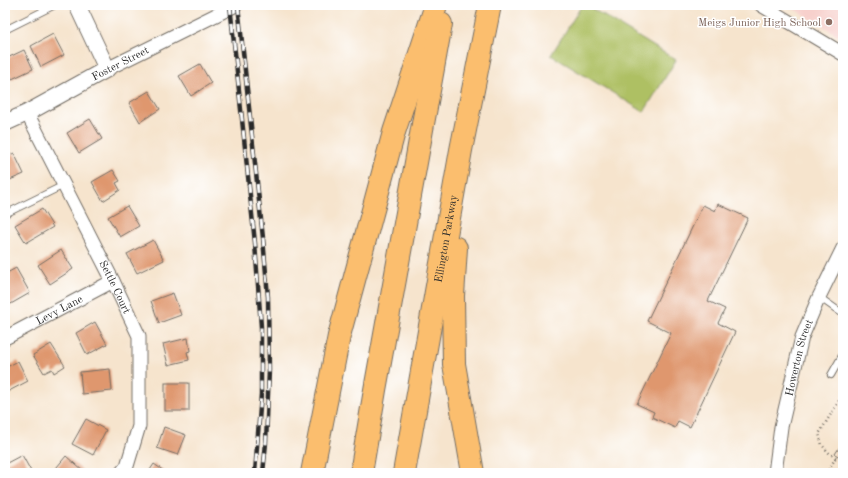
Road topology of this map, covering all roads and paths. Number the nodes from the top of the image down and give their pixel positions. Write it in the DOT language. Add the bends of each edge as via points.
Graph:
graph roads {
  1 [pos="55,5"];
  2 [pos="77,5"];
  3 [pos="236,5"];
  4 [pos="436,5"];
  5 [pos="445,5"];
  6 [pos="490,5"];
  7 [pos="761,5"];
  8 [pos="5,30"];
  9 [pos="843,54"];
  10 [pos="107,69"];
  11 [pos="27,113"];
  12 [pos="5,123"];
  13 [pos="461,150"];
  14 [pos="64,185"];
  15 [pos="5,214"];
  16 [pos="843,248"];
  17 [pos="113,281"];
  18 [pos="819,297"];
  19 [pos="843,314"];
  20 [pos="5,338"];
  21 [pos="843,354"];
  22 [pos="831,374"];
  23 [pos="843,394"];
  24 [pos="836,457"];
  25 [pos="843,461"];
  26 [pos="121,473"];
  27 [pos="312,473"];
  28 [pos="361,473"];
  29 [pos="404,473"];
  30 [pos="473,473"];
  31 [pos="775,473"];
  32 [pos="827,473"];
  1 -- 8 [label="lane"];
  2 -- 10 [label="street"];
  3 -- 10 [label="street, Foster Street"];
  4 -- 27 [label="highway" via="394,132 341,329"];
  5 -- 28 [label="highway"];
  6 -- 13 [label="highway, Ellington Parkway"];
  7 -- 9 [label="street"];
  10 -- 11 [label="street, Foster Street"];
  11 -- 12 [label="street, Foster Street"];
  11 -- 14 [label="street, Settle Court"];
  13 -- 29 [label="highway, Ellington Parkway"];
  13 -- 30 [label="highway" via="453,296 454,364"];
  14 -- 15 [label="lane"];
  14 -- 17 [label="street, Settle Court"];
  16 -- 18 [label="street, Howerton Street"];
  17 -- 20 [label="street, Levy Lane"];
  17 -- 26 [label="street, Settle Court" via="139,336 139,426 127,466"];
  18 -- 19 [label="lane"];
  18 -- 31 [label="street, Howerton Street" via="802,337 781,427"];
  21 -- 22 [label="lane"];
  23 -- 24 [label="path" via="819,434 822,445"];
  24 -- 25 [label="path"];
  24 -- 32 [label="path"];
}
